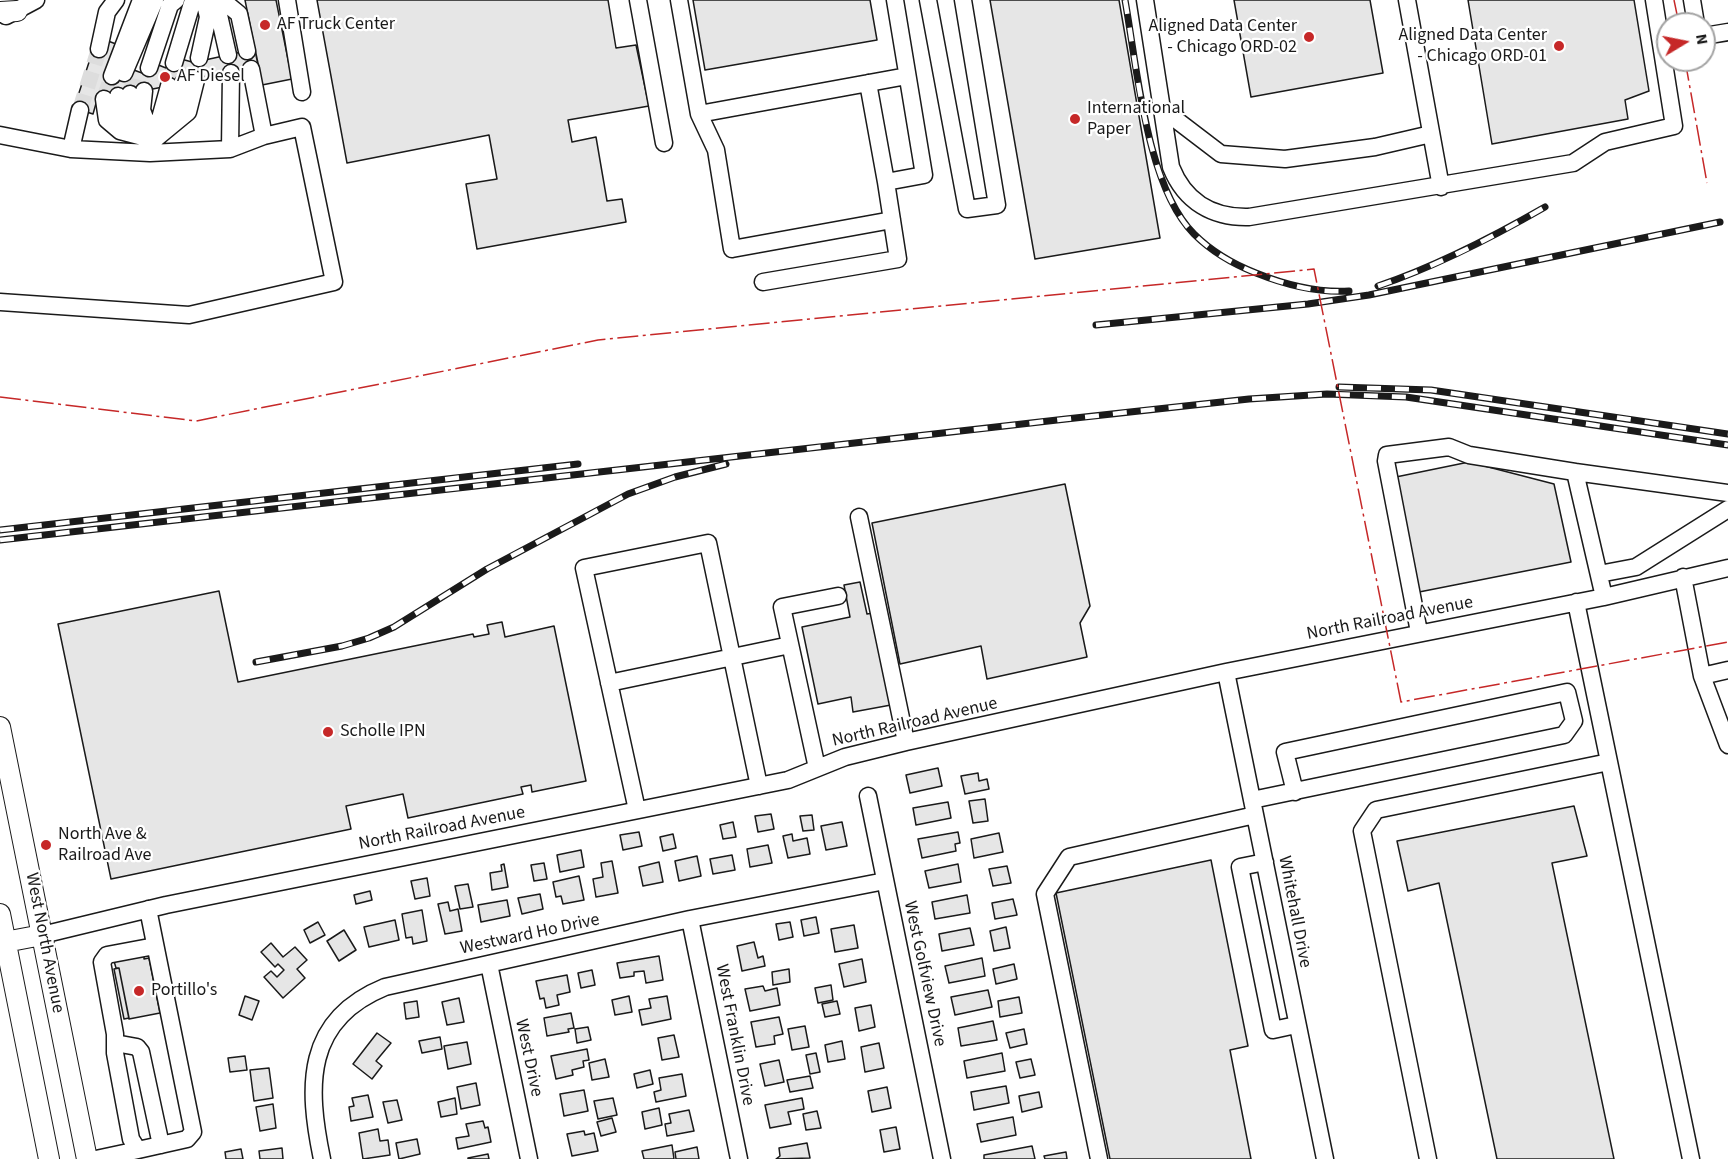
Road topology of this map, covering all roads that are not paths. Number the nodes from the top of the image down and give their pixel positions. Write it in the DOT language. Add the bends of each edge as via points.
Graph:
graph roads {
  1 [pos="36,0"];
  2 [pos="116,0"];
  3 [pos="141,0"];
  4 [pos="155,0"];
  5 [pos="163,0"];
  6 [pos="176,0"];
  7 [pos="187,0"];
  8 [pos="193,0"];
  9 [pos="198,0"];
  10 [pos="204,0"];
  11 [pos="210,0"];
  12 [pos="222,0"];
  13 [pos="287,0"];
  14 [pos="638,0"];
  15 [pos="679,0"];
  16 [pos="895,0"];
  17 [pos="928,0"];
  18 [pos="963,0"];
  19 [pos="1145,0"];
  20 [pos="1407,0"];
  21 [pos="1654,0"];
  22 [pos="6,14"];
  23 [pos="99,49"];
  24 [pos="247,51"];
  25 [pos="228,55"];
  26 [pos="155,67"];
  27 [pos="251,69"];
  28 [pos="231,73"];
  29 [pos="907,76"];
  30 [pos="868,83"];
  31 [pos="150,90"];
  32 [pos="302,92"];
  33 [pos="1162,109"];
  34 [pos="80,110"];
  35 [pos="699,114"];
  36 [pos="1431,134"];
  37 [pos="0,135"];
  38 [pos="264,136"];
  39 [pos="664,143"];
  40 [pos="152,147"];
  41 [pos="71,149"];
  42 [pos="230,149"];
  43 [pos="886,182"];
  44 [pos="1441,187"];
  45 [pos="892,220"];
  46 [pos="763,282"];
  47 [pos="0,302"];
  48 [pos="1575,472"];
  49 [pos="1728,493"];
  50 [pos="1728,509"];
  51 [pos="859,517"];
  52 [pos="1728,568"];
  53 [pos="1599,574"];
  54 [pos="1683,577"];
  55 [pos="838,596"];
  56 [pos="1604,597"];
  57 [pos="1576,602"];
  58 [pos="1419,632"];
  59 [pos="790,645"];
  60 [pos="732,658"];
  61 [pos="1728,670"];
  62 [pos="1226,672"];
  63 [pos="1702,676"];
  64 [pos="609,683"];
  65 [pos="0,727"];
  66 [pos="906,742"];
  67 [pos="1728,745"];
  68 [pos="1609,762"];
  69 [pos="817,768"];
  70 [pos="759,786"];
  71 [pos="1295,792"];
  72 [pos="868,796"];
  73 [pos="1254,808"];
  74 [pos="637,810"];
  75 [pos="1265,862"];
  76 [pos="885,881"];
  77 [pos="147,909"];
  78 [pos="0,914"];
  79 [pos="690,919"];
  80 [pos="42,935"];
  81 [pos="3,942"];
  82 [pos="155,946"];
  83 [pos="489,964"];
  84 [pos="1296,1025"];
  85 [pos="115,1043"];
  86 [pos="42,1122"];
  87 [pos="161,1145"];
  88 [pos="138,1150"];
  89 [pos="107,1158"];
  90 [pos="49,1159"];
  91 [pos="54,1159"];
  92 [pos="87,1159"];
  93 [pos="322,1159"];
  94 [pos="529,1159"];
  95 [pos="739,1159"];
  96 [pos="942,1159"];
  97 [pos="1100,1159"];
  98 [pos="1325,1159"];
  99 [pos="1428,1159"];
  100 [pos="1691,1159"];
  1 -- 22 [label="street"];
  2 -- 23 [label="street" via="107,12"];
  3 -- 26 [label="street"];
  4 -- 26 [label="street"];
  5 -- 26 [label="street"];
  6 -- 26 [label="street" via="170,5"];
  7 -- 26 [label="street"];
  8 -- 26 [label="street"];
  9 -- 26 [label="street" via="197,20"];
  10 -- 26 [label="street" via="208,17"];
  11 -- 25 [label="street" via="219,15"];
  12 -- 24 [label="street" via="239,14"];
  13 -- 32 [label="street"];
  14 -- 39 [label="street"];
  15 -- 35 [label="street"];
  16 -- 29 [label="street"];
  17 -- 18 [label="street" via="968,209 997,205"];
  19 -- 33 [label="street"];
  20 -- 36 [label="street"];
  21 -- 44 [label="street" via="1674,126 1605,142 1573,163"];
  27 -- 38 [label="street"];
  28 -- 42 [label="street"];
  29 -- 30 [label="street"];
  29 -- 43 [label="street" via="924,175"];
  30 -- 35 [label="street"];
  30 -- 43 [label="street"];
  31 -- 40 [label="street"];
  31 -- 40 [label="street" via="142,110"];
  31 -- 40 [label="street" via="117,114"];
  31 -- 40 [label="street" via="188,112"];
  33 -- 36 [label="street" via="1221,154 1285,159 1375,147"];
  33 -- 44 [label="street" via="1171,167 1178,184 1210,212 1228,218"];
  34 -- 41 [label="street"];
  35 -- 45 [label="street" via="716,150 732,249"];
  36 -- 44 [label="street"];
  37 -- 41 [label="street"];
  38 -- 42 [label="street"];
  38 -- 47 [label="street" via="302,127 334,282 189,315"];
  40 -- 41 [label="street"];
  40 -- 42 [label="street"];
  43 -- 45 [label="street"];
  45 -- 46 [label="street" via="898,259"];
  48 -- 49 [label="street"];
  48 -- 53 [label="street"];
  48 -- 58 [label="street" via="1469,455 1449,447 1387,455"];
  50 -- 53 [label="street" via="1636,567"];
  51 -- 66 [label="street"];
  52 -- 54 [label="street, North Railroad Avenue"];
  53 -- 56 [label="street"];
  54 -- 56 [label="street, North Railroad Avenue"];
  54 -- 63 [label="street"];
  55 -- 59 [label="street" via="782,607"];
  56 -- 57 [label="street, North Railroad Avenue"];
  57 -- 58 [label="street, North Railroad Avenue"];
  57 -- 68 [label="street"];
  58 -- 62 [label="street, North Railroad Avenue"];
  59 -- 60 [label="street"];
  59 -- 69 [label="street"];
  60 -- 64 [label="street"];
  60 -- 64 [label="street" via="708,543 584,568"];
  60 -- 70 [label="street"];
  61 -- 63 [label="street"];
  62 -- 66 [label="street, North Railroad Avenue"];
  62 -- 73 [label="street, Whitehall Drive"];
  63 -- 67 [label="street"];
  64 -- 74 [label="street"];
  65 -- 80 [label="main road, West North Avenue"];
  66 -- 69 [label="street, North Railroad Avenue"];
  68 -- 99 [label="street" via="1376,810 1362,831"];
  68 -- 100 [label="street"];
  69 -- 70 [label="street, North Railroad Avenue"];
  70 -- 74 [label="street, North Railroad Avenue"];
  71 -- 71 [label="street" via="1564,735 1574,721 1567,692 1285,752"];
  71 -- 73 [label="street"];
  72 -- 76 [label="street, West Golfview Drive"];
  73 -- 75 [label="street, Whitehall Drive"];
  73 -- 97 [label="street" via="1069,857 1045,894"];
  74 -- 77 [label="street, North Railroad Avenue"];
  75 -- 84 [label="street, Whitehall Drive"];
  75 -- 84 [label="street" via="1240,867 1273,1030"];
  76 -- 79 [label="street, Westward Ho Drive"];
  76 -- 96 [label="street, West Golfview Drive"];
  77 -- 80 [label="street, North Railroad Avenue"];
  77 -- 82 [label="street"];
  78 -- 81 [label="main road, West North Avenue"];
  79 -- 83 [label="street, Westward Ho Drive"];
  79 -- 95 [label="street, West Franklin Drive"];
  80 -- 81 [label="main road"];
  80 -- 92 [label="main road, West North Avenue"];
  81 -- 86 [label="main road, West North Avenue"];
  82 -- 85 [label="street" via="107,955 102,962"];
  82 -- 87 [label="street" via="193,1132 187,1139"];
  83 -- 93 [label="street, Westward Ho Drive" via="385,987 363,997 340,1016 321,1047 312,1083"];
  83 -- 94 [label="street, West Drive"];
  84 -- 98 [label="street, Whitehall Drive"];
  85 -- 87 [label="street" via="137,1047 141,1052"];
  85 -- 88 [label="street" via="131,1139"];
  86 -- 90 [label="main road, West North Avenue"];
  86 -- 91 [label="main road"];
  87 -- 88 [label="street"];
  88 -- 89 [label="street"];
}
